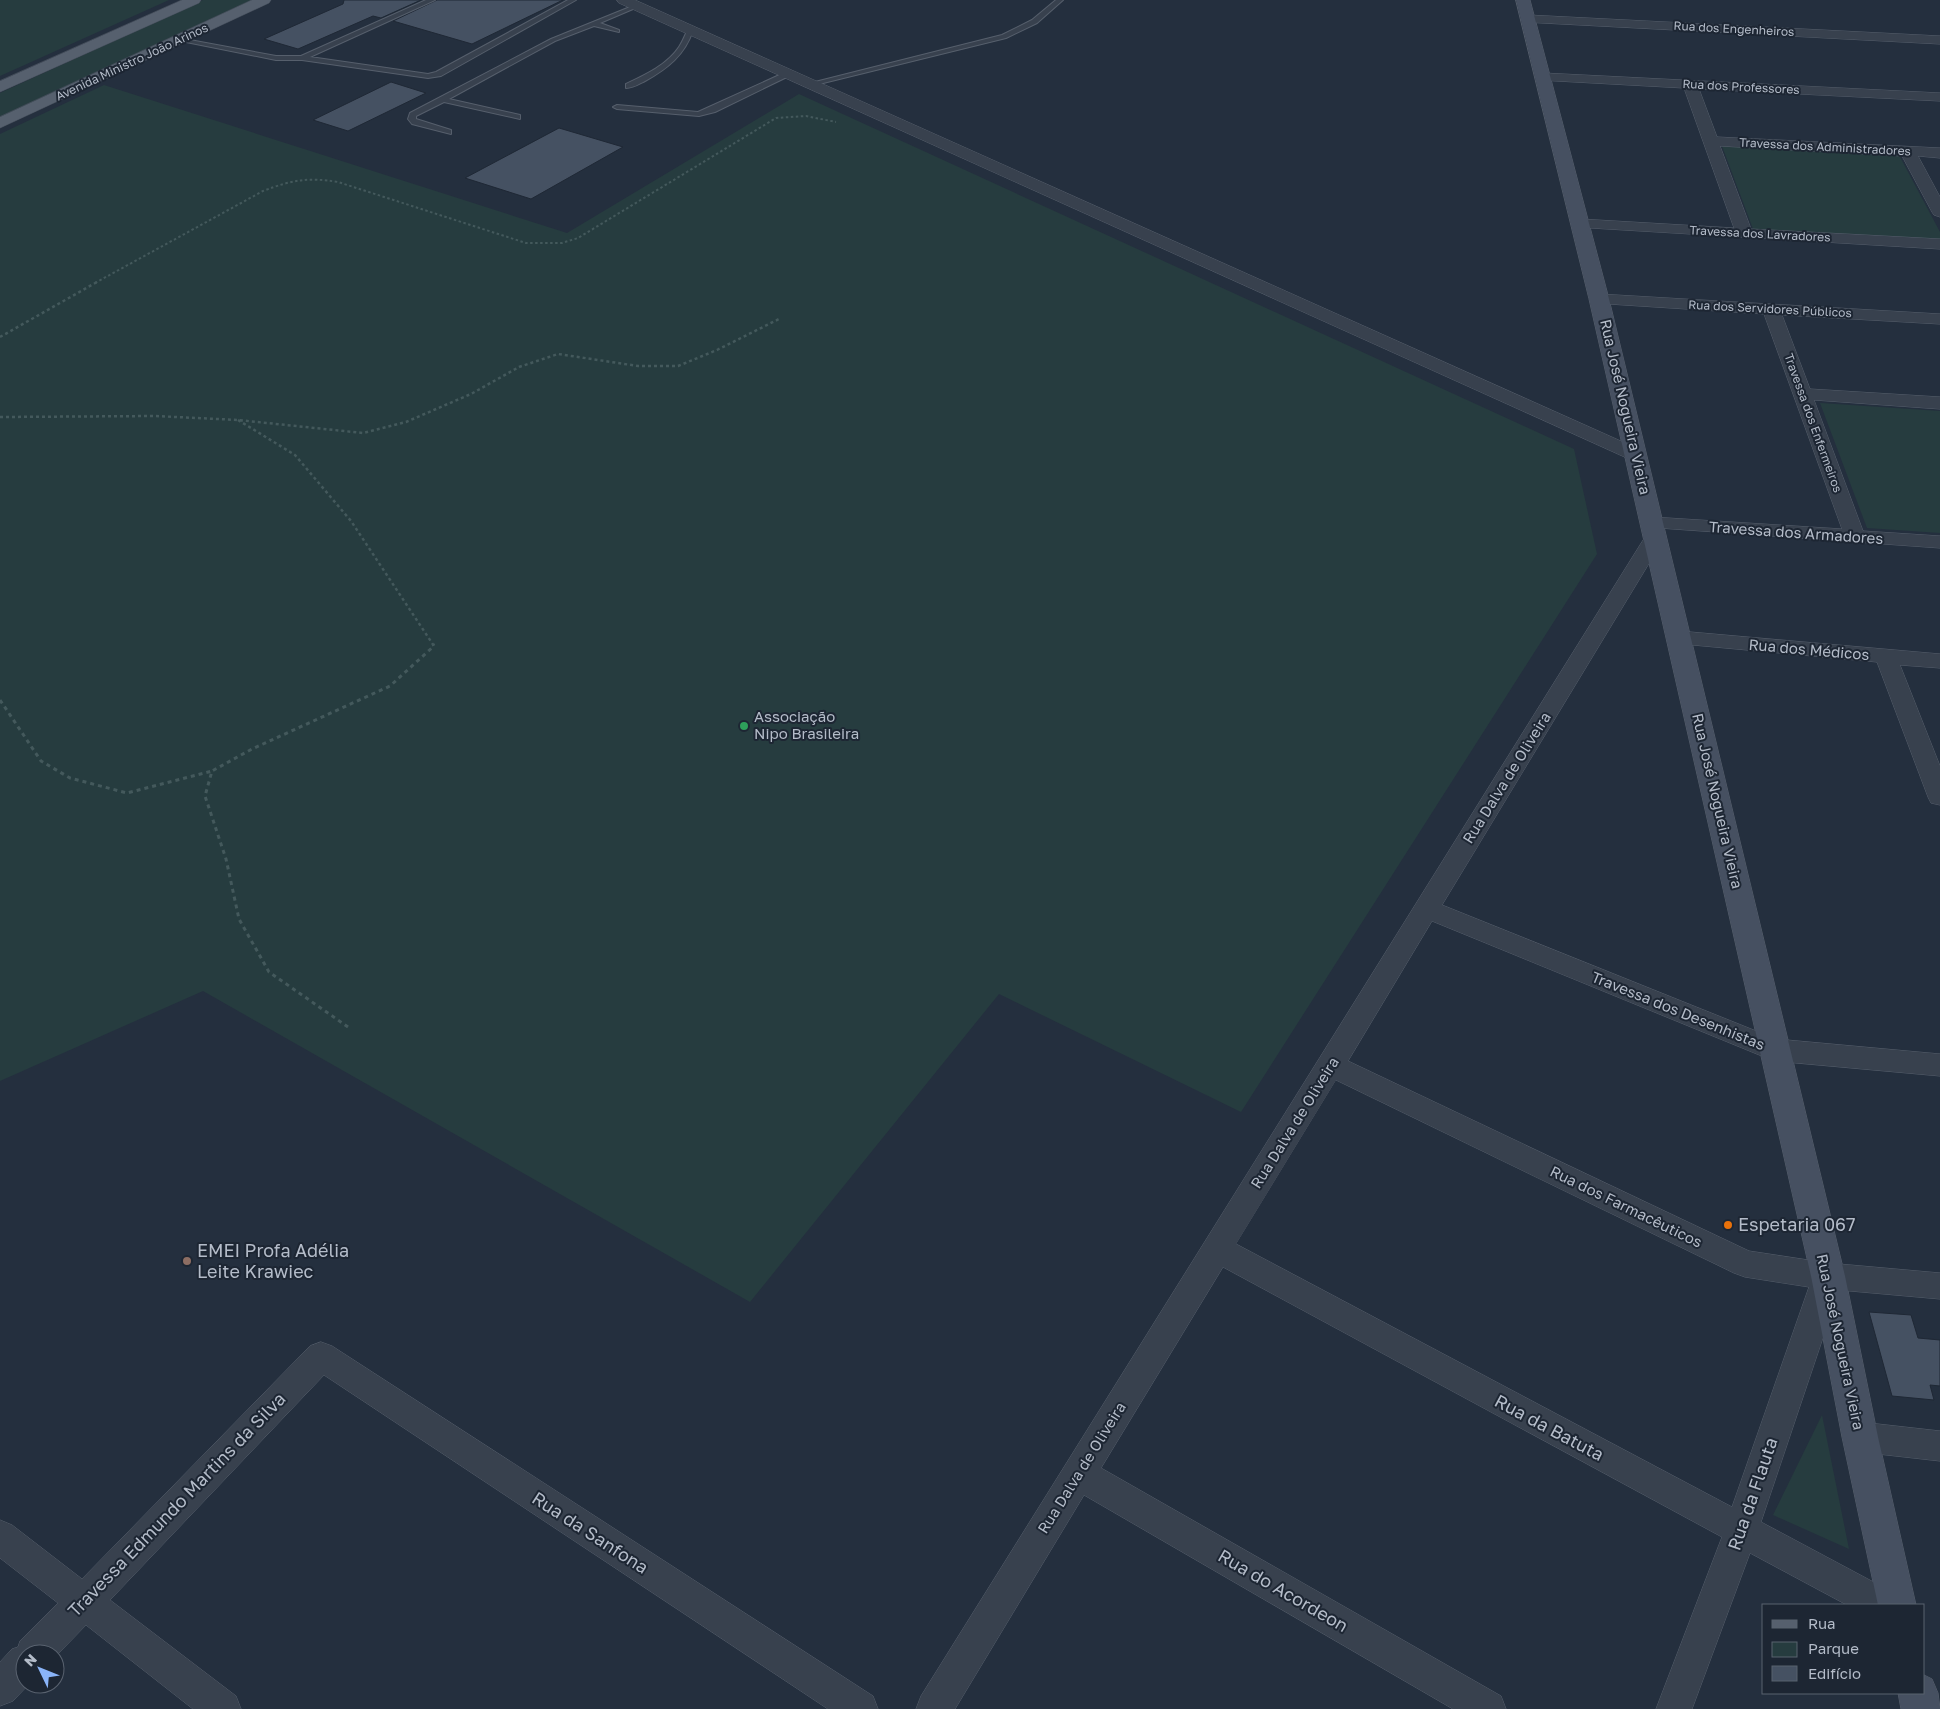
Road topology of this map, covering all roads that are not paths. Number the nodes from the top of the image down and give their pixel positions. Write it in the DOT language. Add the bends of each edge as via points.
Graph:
graph roads {
  1 [pos="194,0"];
  2 [pos="264,0"];
  3 [pos="432,0"];
  4 [pos="572,0"];
  5 [pos="1060,0"];
  6 [pos="1523,0"];
  7 [pos="630,3"];
  8 [pos="1528,19"];
  9 [pos="595,24"];
  10 [pos="690,30"];
  11 [pos="616,31"];
  12 [pos="179,40"];
  13 [pos="1940,40"];
  14 [pos="302,58"];
  15 [pos="789,74"];
  16 [pos="1543,77"];
  17 [pos="811,84"];
  18 [pos="1690,84"];
  19 [pos="629,86"];
  20 [pos="0,87"];
  21 [pos="1940,97"];
  22 [pos="442,99"];
  23 [pos="617,106"];
  24 [pos="517,117"];
  25 [pos="0,123"];
  26 [pos="448,132"];
  27 [pos="1710,141"];
  28 [pos="1907,151"];
  29 [pos="1940,153"];
  30 [pos="1940,212"];
  31 [pos="1580,224"];
  32 [pos="1744,234"];
  33 [pos="1940,244"];
  34 [pos="1599,299"];
  35 [pos="1772,309"];
  36 [pos="1940,318"];
  37 [pos="1803,394"];
  38 [pos="1940,403"];
  39 [pos="1636,455"];
  40 [pos="1654,530"];
  41 [pos="1855,537"];
  42 [pos="1940,542"];
  43 [pos="1679,638"];
  44 [pos="1886,657"];
  45 [pos="1940,661"];
  46 [pos="1940,797"];
  47 [pos="1427,909"];
  48 [pos="1774,1050"];
  49 [pos="1330,1065"];
  50 [pos="1940,1065"];
  51 [pos="1217,1249"];
  52 [pos="1828,1276"];
  53 [pos="1940,1286"];
  54 [pos="321,1356"];
  55 [pos="1860,1438"];
  56 [pos="1940,1446"];
  57 [pos="1079,1474"];
  58 [pos="1741,1531"];
  59 [pos="0,1537"];
  60 [pos="84,1602"];
  61 [pos="1880,1604"];
  62 [pos="1897,1604"];
  63 [pos="43,1644"];
  64 [pos="15,1672"];
  65 [pos="0,1688"];
  66 [pos="1918,1694"];
  67 [pos="222,1709"];
  68 [pos="860,1709"];
  69 [pos="934,1709"];
  70 [pos="1488,1709"];
  71 [pos="1674,1709"];
  72 [pos="1922,1709"];
  1 -- 20 [label="main road"];
  2 -- 12 [label="main road, Avenida Ministro João Arinos"];
  3 -- 14 [label="lane"];
  4 -- 14 [label="lane" via="438,74 428,76"];
  5 -- 17 [label="lane" via="1045,16 1004,37"];
  6 -- 8 [label="street, Rua José Nogueira Vieira"];
  7 -- 9 [label="lane"];
  7 -- 10 [label="street"];
  8 -- 13 [label="street, Rua dos Engenheiros"];
  8 -- 16 [label="street, Rua José Nogueira Vieira"];
  9 -- 11 [label="lane"];
  9 -- 22 [label="lane" via="553,40"];
  10 -- 15 [label="street"];
  10 -- 19 [label="lane" via="687,42 677,55"];
  12 -- 14 [label="lane" via="276,58"];
  12 -- 25 [label="main road, Avenida Ministro João Arinos"];
  15 -- 17 [label="street"];
  15 -- 23 [label="lane" via="699,114"];
  16 -- 18 [label="street, Rua dos Professores"];
  16 -- 31 [label="street, Rua José Nogueira Vieira"];
  17 -- 39 [label="street"];
  18 -- 21 [label="street, Rua dos Professores"];
  18 -- 27 [label="street"];
  22 -- 24 [label="lane"];
  22 -- 26 [label="lane" via="413,115 412,119"];
  27 -- 28 [label="street, Travessa dos Administradores"];
  27 -- 32 [label="street"];
  28 -- 29 [label="street, Travessa dos Administradores"];
  28 -- 30 [label="street"];
  31 -- 32 [label="street, Travessa dos Lavradores"];
  31 -- 34 [label="street, Rua José Nogueira Vieira"];
  32 -- 33 [label="street, Travessa dos Lavradores"];
  34 -- 35 [label="street, Rua dos Servidores Públicos"];
  34 -- 39 [label="street, Rua José Nogueira Vieira"];
  35 -- 36 [label="street, Rua dos Servidores Públicos"];
  35 -- 37 [label="street, Travessa dos Enfermeiros"];
  37 -- 38 [label="street"];
  37 -- 41 [label="street, Travessa dos Enfermeiros"];
  39 -- 40 [label="street, Rua José Nogueira Vieira"];
  40 -- 41 [label="street, Travessa dos Armadores"];
  40 -- 43 [label="street, Rua José Nogueira Vieira"];
  40 -- 47 [label="street, Rua Dalva de Oliveira"];
  41 -- 42 [label="street, Travessa dos Armadores"];
  43 -- 44 [label="street, Rua dos Médicos"];
  43 -- 48 [label="street, Rua José Nogueira Vieira"];
  44 -- 45 [label="street, Rua dos Médicos"];
  44 -- 46 [label="street"];
  47 -- 48 [label="street, Travessa dos Desenhistas"];
  47 -- 49 [label="street, Rua Dalva de Oliveira"];
  48 -- 50 [label="street, Travessa dos Desenhistas"];
  48 -- 52 [label="street, Rua José Nogueira Vieira"];
  49 -- 51 [label="street, Rua Dalva de Oliveira"];
  49 -- 52 [label="street, Rua dos Farmacêuticos" via="1744,1264"];
  51 -- 57 [label="street, Rua Dalva de Oliveira"];
  51 -- 58 [label="street, Rua da Batuta"];
  52 -- 53 [label="street, Rua dos Farmacêuticos"];
  52 -- 55 [label="street, Rua José Nogueira Vieira"];
  52 -- 58 [label="street, Rua da Flauta"];
  54 -- 60 [label="street, Travessa Edmundo Martins da Silva"];
  54 -- 68 [label="street, Rua da Sanfona"];
  55 -- 56 [label="street"];
  55 -- 62 [label="street, Rua José Nogueira Vieira"];
  57 -- 69 [label="street, Rua Dalva de Oliveira"];
  57 -- 70 [label="street, Rua do Acordeon"];
  58 -- 61 [label="street, Rua da Batuta"];
  58 -- 71 [label="street, Rua da Flauta"];
  59 -- 60 [label="street"];
  60 -- 63 [label="street, Travessa Edmundo Martins da Silva"];
  60 -- 67 [label="street"];
  64 -- 65 [label="street"];
  66 -- 72 [label="street"];
}
